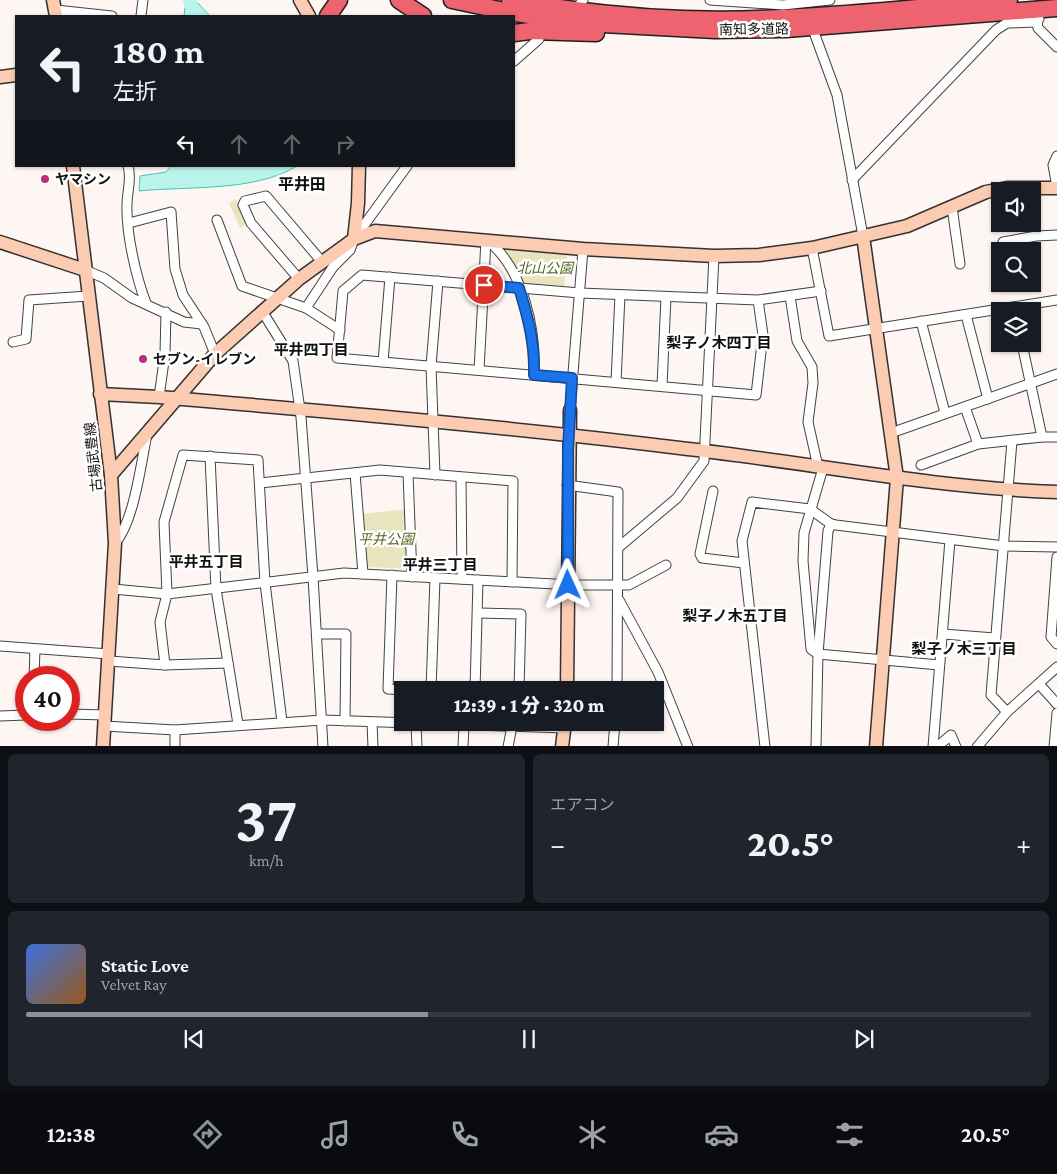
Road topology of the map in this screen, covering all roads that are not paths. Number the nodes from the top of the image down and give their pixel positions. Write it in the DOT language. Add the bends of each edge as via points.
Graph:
graph roads {
  1 [pos="143,0"];
  2 [pos="300,0"];
  3 [pos="339,0"];
  4 [pos="348,0"];
  5 [pos="399,0"];
  6 [pos="452,0"];
  7 [pos="510,0"];
  8 [pos="556,0"];
  9 [pos="710,0"];
  10 [pos="830,0"];
  11 [pos="1009,0"];
  12 [pos="813,2"];
  13 [pos="1057,8"];
  14 [pos="55,9"];
  15 [pos="104,15"];
  16 [pos="141,15"];
  17 [pos="308,15"];
  18 [pos="329,15"];
  19 [pos="339,15"];
  20 [pos="422,15"];
  21 [pos="689,24"];
  22 [pos="515,33"];
  23 [pos="815,35"];
  24 [pos="539,39"];
  25 [pos="1057,47"];
  26 [pos="515,60"];
  27 [pos="15,75"];
  28 [pos="0,76"];
  29 [pos="1057,156"];
  30 [pos="73,167"];
  31 [pos="128,167"];
  32 [pos="359,167"];
  33 [pos="406,167"];
  34 [pos="852,180"];
  35 [pos="1057,187"];
  36 [pos="952,206"];
  37 [pos="217,220"];
  38 [pos="129,223"];
  39 [pos="1057,235"];
  40 [pos="863,236"];
  41 [pos="354,239"];
  42 [pos="486,240"];
  43 [pos="0,242"];
  44 [pos="1003,242"];
  45 [pos="812,248"];
  46 [pos="583,249"];
  47 [pos="714,256"];
  48 [pos="962,257"];
  49 [pos="323,263"];
  50 [pos="85,270"];
  51 [pos="390,277"];
  52 [pos="299,279"];
  53 [pos="438,281"];
  54 [pos="484,285"];
  55 [pos="519,288"];
  56 [pos="822,291"];
  57 [pos="580,293"];
  58 [pos="620,295"];
  59 [pos="88,296"];
  60 [pos="790,296"];
  61 [pos="666,297"];
  62 [pos="278,298"];
  63 [pos="712,298"];
  64 [pos="758,300"];
  65 [pos="1057,300"];
  66 [pos="146,303"];
  67 [pos="1041,304"];
  68 [pos="306,308"];
  69 [pos="262,311"];
  70 [pos="166,312"];
  71 [pos="991,312"];
  72 [pos="966,315"];
  73 [pos="921,321"];
  74 [pos="202,324"];
  75 [pos="340,330"];
  76 [pos="876,330"];
  77 [pos="13,342"];
  78 [pos="1024,352"];
  79 [pos="215,354"];
  80 [pos="383,362"];
  81 [pos="431,366"];
  82 [pos="479,370"];
  83 [pos="1057,374"];
  84 [pos="534,375"];
  85 [pos="572,378"];
  86 [pos="616,382"];
  87 [pos="1030,384"];
  88 [pos="662,386"];
  89 [pos="708,391"];
  90 [pos="100,394"];
  91 [pos="159,397"];
  92 [pos="177,398"];
  93 [pos="988,400"];
  94 [pos="964,407"];
  95 [pos="300,409"];
  96 [pos="570,410"];
  97 [pos="945,413"];
  98 [pos="433,422"];
  99 [pos="148,432"];
  100 [pos="891,433"];
  101 [pos="569,434"];
  102 [pos="1042,437"];
  103 [pos="1057,438"];
  104 [pos="1012,440"];
  105 [pos="978,444"];
  106 [pos="705,451"];
  107 [pos="210,456"];
  108 [pos="921,465"];
  109 [pos="820,467"];
  110 [pos="355,473"];
  111 [pos="408,473"];
  112 [pos="111,475"];
  113 [pos="435,475"];
  114 [pos="305,478"];
  115 [pos="461,478"];
  116 [pos="897,478"];
  117 [pos="260,483"];
  118 [pos="568,485"];
  119 [pos="1008,490"];
  120 [pos="713,491"];
  121 [pos="1057,492"];
  122 [pos="810,509"];
  123 [pos="831,524"];
  124 [pos="894,532"];
  125 [pos="950,540"];
  126 [pos="115,543"];
  127 [pos="1004,546"];
  128 [pos="618,547"];
  129 [pos="1057,547"];
  130 [pos="1057,557"];
  131 [pos="744,563"];
  132 [pos="666,565"];
  133 [pos="364,574"];
  134 [pos="314,576"];
  135 [pos="392,576"];
  136 [pos="412,577"];
  137 [pos="435,578"];
  138 [pos="462,579"];
  139 [pos="478,580"];
  140 [pos="512,582"];
  141 [pos="265,583"];
  142 [pos="568,585"];
  143 [pos="618,585"];
  144 [pos="113,589"];
  145 [pos="216,589"];
  146 [pos="167,594"];
  147 [pos="618,599"];
  148 [pos="478,613"];
  149 [pos="318,634"];
  150 [pos="942,634"];
  151 [pos="995,638"];
  152 [pos="1057,644"];
  153 [pos="0,646"];
  154 [pos="35,649"];
  155 [pos="818,654"];
  156 [pos="109,657"];
  157 [pos="883,660"];
  158 [pos="228,663"];
  159 [pos="165,665"];
  160 [pos="939,665"];
  161 [pos="34,666"];
  162 [pos="1057,667"];
  163 [pos="431,681"];
  164 [pos="475,681"];
  165 [pos="519,681"];
  166 [pos="567,681"];
  167 [pos="618,681"];
  168 [pos="1039,684"];
  169 [pos="394,689"];
  170 [pos="1057,704"];
  171 [pos="1008,712"];
  172 [pos="1057,713"];
  173 [pos="15,715"];
  174 [pos="0,716"];
  175 [pos="80,716"];
  176 [pos="323,720"];
  177 [pos="104,721"];
  178 [pos="345,721"];
  179 [pos="282,722"];
  180 [pos="372,722"];
  181 [pos="394,722"];
  182 [pos="238,724"];
  183 [pos="175,730"];
  184 [pos="416,731"];
  185 [pos="464,731"];
  186 [pos="511,731"];
  187 [pos="564,731"];
  188 [pos="614,731"];
  189 [pos="103,746"];
  190 [pos="175,746"];
  191 [pos="324,746"];
  192 [pos="373,746"];
  193 [pos="417,746"];
  194 [pos="463,746"];
  195 [pos="508,746"];
  196 [pos="562,746"];
  197 [pos="613,746"];
  198 [pos="688,746"];
  199 [pos="765,746"];
  200 [pos="816,746"];
  201 [pos="876,746"];
  202 [pos="933,746"];
  203 [pos="937,746"];
  204 [pos="956,746"];
  205 [pos="977,746"];
  206 [pos="1054,746"];
  1 -- 16 [label="street"];
  2 -- 17 [label="street"];
  3 -- 18 [label="highway"];
  4 -- 19 [label="highway"];
  5 -- 20 [label="highway"];
  6 -- 21 [label="highway, 南知多道路" via="584,22"];
  7 -- 21 [label="highway, 南知多道路"];
  8 -- 21 [label="highway" via="667,12"];
  9 -- 12 [label="street" via="782,5"];
  10 -- 12 [label="street"];
  11 -- 21 [label="highway, 南知多道路"];
  13 -- 21 [label="highway, 南知多道路" via="786,29"];
  14 -- 15 [label="street"];
  21 -- 22 [label="highway" via="624,34"];
  23 -- 34 [label="street" via="837,95"];
  24 -- 26 [label="street"];
  25 -- 34 [label="street" via="1038,28 1039,19 1007,24 996,30"];
  27 -- 28 [label="street"];
  29 -- 35 [label="street" via="1053,165"];
  30 -- 50 [label="street, 古場武豊線"];
  31 -- 38 [label="street"];
  32 -- 41 [label="street"];
  33 -- 41 [label="street"];
  34 -- 40 [label="street"];
  35 -- 36 [label="street" via="996,189"];
  36 -- 40 [label="street" via="907,226"];
  36 -- 48 [label="street"];
  37 -- 62 [label="street" via="242,286"];
  38 -- 66 [label="street" via="138,282"];
  38 -- 74 [label="street" via="170,212 175,269 184,295"];
  39 -- 44 [label="street"];
  40 -- 45 [label="street"];
  40 -- 76 [label="street"];
  41 -- 42 [label="street" via="375,231"];
  41 -- 49 [label="street"];
  41 -- 68 [label="street" via="350,250 333,267"];
  42 -- 46 [label="street"];
  42 -- 54 [label="street"];
  42 -- 55 [label="street" via="508,265"];
  43 -- 50 [label="street"];
  45 -- 47 [label="street" via="759,255"];
  45 -- 56 [label="street"];
  46 -- 47 [label="street"];
  46 -- 57 [label="street"];
  47 -- 63 [label="street"];
  49 -- 52 [label="street"];
  49 -- 52 [label="street" via="266,196 245,201 243,205 251,223"];
  50 -- 59 [label="street, 古場武豊線"];
  50 -- 66 [label="street"];
  51 -- 53 [label="street"];
  51 -- 75 [label="street" via="362,275 343,290"];
  51 -- 80 [label="street"];
  52 -- 62 [label="street"];
  53 -- 54 [label="street"];
  53 -- 81 [label="street"];
  54 -- 55 [label="street"];
  54 -- 82 [label="street"];
  55 -- 57 [label="street"];
  55 -- 84 [label="street" via="530,323 535,352"];
  56 -- 60 [label="street"];
  56 -- 76 [label="street" via="829,336"];
  57 -- 58 [label="street"];
  57 -- 85 [label="street"];
  58 -- 61 [label="street"];
  58 -- 86 [label="street"];
  59 -- 77 [label="street" via="29,300 26,339"];
  59 -- 90 [label="street, 古場武豊線"];
  60 -- 64 [label="street"];
  60 -- 109 [label="street" via="797,341 812,367 808,434"];
  61 -- 63 [label="street"];
  61 -- 88 [label="street"];
  62 -- 68 [label="street"];
  62 -- 69 [label="street"];
  63 -- 64 [label="street"];
  63 -- 89 [label="street"];
  64 -- 89 [label="street" via="764,335 756,395"];
  65 -- 67 [label="street"];
  66 -- 70 [label="street"];
  68 -- 75 [label="street"];
  69 -- 79 [label="street"];
  69 -- 95 [label="street" via="293,361"];
  70 -- 74 [label="street" via="184,322"];
  70 -- 91 [label="street"];
  71 -- 72 [label="street"];
  72 -- 73 [label="street"];
  72 -- 93 [label="street"];
  73 -- 76 [label="street"];
  73 -- 97 [label="street"];
  74 -- 79 [label="street"];
  75 -- 80 [label="street" via="338,358"];
  76 -- 100 [label="street"];
  78 -- 87 [label="street"];
  79 -- 92 [label="street"];
  80 -- 81 [label="street"];
  81 -- 82 [label="street"];
  81 -- 98 [label="street"];
  82 -- 84 [label="street"];
  83 -- 87 [label="street"];
  84 -- 85 [label="street"];
  85 -- 86 [label="street"];
  85 -- 96 [label="street"];
  86 -- 88 [label="street"];
  87 -- 93 [label="street"];
  87 -- 102 [label="street"];
  88 -- 89 [label="street"];
  89 -- 106 [label="street"];
  90 -- 91 [label="street"];
  90 -- 112 [label="street, 古場武豊線"];
  91 -- 92 [label="street"];
  92 -- 95 [label="street"];
  92 -- 99 [label="street"];
  93 -- 94 [label="street"];
  94 -- 97 [label="street"];
  94 -- 105 [label="street"];
  95 -- 98 [label="street"];
  95 -- 114 [label="street"];
  96 -- 101 [label="street"];
  97 -- 100 [label="street"];
  98 -- 101 [label="street"];
  98 -- 113 [label="street"];
  99 -- 112 [label="street"];
  99 -- 126 [label="street" via="125,529"];
  100 -- 116 [label="street"];
  101 -- 106 [label="street"];
  101 -- 118 [label="street"];
  102 -- 103 [label="street"];
  102 -- 104 [label="street"];
  104 -- 105 [label="street"];
  104 -- 119 [label="street"];
  105 -- 108 [label="street"];
  106 -- 109 [label="street"];
  106 -- 128 [label="street" via="702,466 677,498"];
  107 -- 117 [label="street" via="258,460"];
  107 -- 145 [label="street"];
  107 -- 146 [label="street" via="182,455 164,522"];
  109 -- 116 [label="street"];
  109 -- 122 [label="street"];
  110 -- 111 [label="street" via="380,470"];
  110 -- 114 [label="street"];
  110 -- 133 [label="street"];
  111 -- 113 [label="street"];
  111 -- 136 [label="street"];
  112 -- 126 [label="street, 古場武豊線"];
  113 -- 115 [label="street"];
  114 -- 117 [label="street"];
  114 -- 134 [label="street"];
  115 -- 138 [label="street"];
  115 -- 140 [label="street" via="513,481"];
  116 -- 119 [label="street"];
  116 -- 124 [label="street"];
  117 -- 141 [label="street"];
  118 -- 128 [label="street" via="618,492"];
  118 -- 142 [label="street"];
  119 -- 121 [label="street"];
  119 -- 127 [label="street"];
  120 -- 131 [label="street" via="700,554 702,558"];
  122 -- 123 [label="street"];
  122 -- 131 [label="street" via="752,502 742,541"];
  122 -- 155 [label="street" via="804,533 803,561 811,649"];
  123 -- 124 [label="street"];
  123 -- 155 [label="street"];
  124 -- 125 [label="street"];
  124 -- 157 [label="street"];
  125 -- 127 [label="street"];
  125 -- 150 [label="street"];
  126 -- 144 [label="street, 古場武豊線"];
  127 -- 129 [label="street"];
  127 -- 151 [label="street"];
  128 -- 143 [label="street"];
  130 -- 152 [label="street" via="1051,637"];
  131 -- 199 [label="street"];
  132 -- 143 [label="street" via="634,584"];
  133 -- 134 [label="street"];
  133 -- 135 [label="street"];
  134 -- 141 [label="street"];
  134 -- 149 [label="street"];
  135 -- 136 [label="street"];
  135 -- 169 [label="street" via="388,689"];
  136 -- 137 [label="street"];
  137 -- 138 [label="street"];
  137 -- 163 [label="street"];
  138 -- 139 [label="street"];
  139 -- 140 [label="street"];
  139 -- 148 [label="street"];
  140 -- 142 [label="street"];
  141 -- 145 [label="street"];
  141 -- 179 [label="street"];
  142 -- 143 [label="street"];
  142 -- 166 [label="street"];
  143 -- 147 [label="street"];
  144 -- 146 [label="street"];
  144 -- 156 [label="street, 古場武豊線"];
  145 -- 146 [label="street"];
  145 -- 158 [label="street"];
  146 -- 159 [label="street" via="160,622"];
  147 -- 167 [label="street"];
  147 -- 198 [label="street" via="658,672"];
  148 -- 164 [label="street"];
  148 -- 165 [label="street" via="521,614"];
  149 -- 176 [label="street"];
  149 -- 178 [label="street" via="346,634"];
  150 -- 151 [label="street"];
  150 -- 160 [label="street"];
  151 -- 171 [label="street" via="991,695"];
  153 -- 154 [label="street"];
  154 -- 156 [label="street"];
  154 -- 161 [label="street"];
  155 -- 157 [label="street"];
  155 -- 200 [label="street"];
  156 -- 159 [label="street"];
  156 -- 177 [label="street, 古場武豊線"];
  157 -- 160 [label="street"];
  157 -- 201 [label="street"];
  158 -- 159 [label="street"];
  158 -- 182 [label="street"];
  160 -- 202 [label="street"];
  162 -- 168 [label="street"];
  168 -- 170 [label="street"];
  168 -- 171 [label="street"];
  171 -- 205 [label="street"];
  172 -- 206 [label="street"];
  173 -- 174 [label="street"];
  175 -- 177 [label="street"];
  176 -- 178 [label="street"];
  176 -- 179 [label="street"];
  176 -- 191 [label="street"];
  177 -- 183 [label="street"];
  177 -- 189 [label="street, 古場武豊線"];
  178 -- 180 [label="street"];
  179 -- 182 [label="street"];
  180 -- 181 [label="street"];
  180 -- 192 [label="street"];
  182 -- 183 [label="street"];
  183 -- 190 [label="street"];
  184 -- 193 [label="street"];
  185 -- 194 [label="street"];
  186 -- 195 [label="street"];
  187 -- 196 [label="street"];
  188 -- 197 [label="street"];
  203 -- 204 [label="street" via="951,735"];
}
